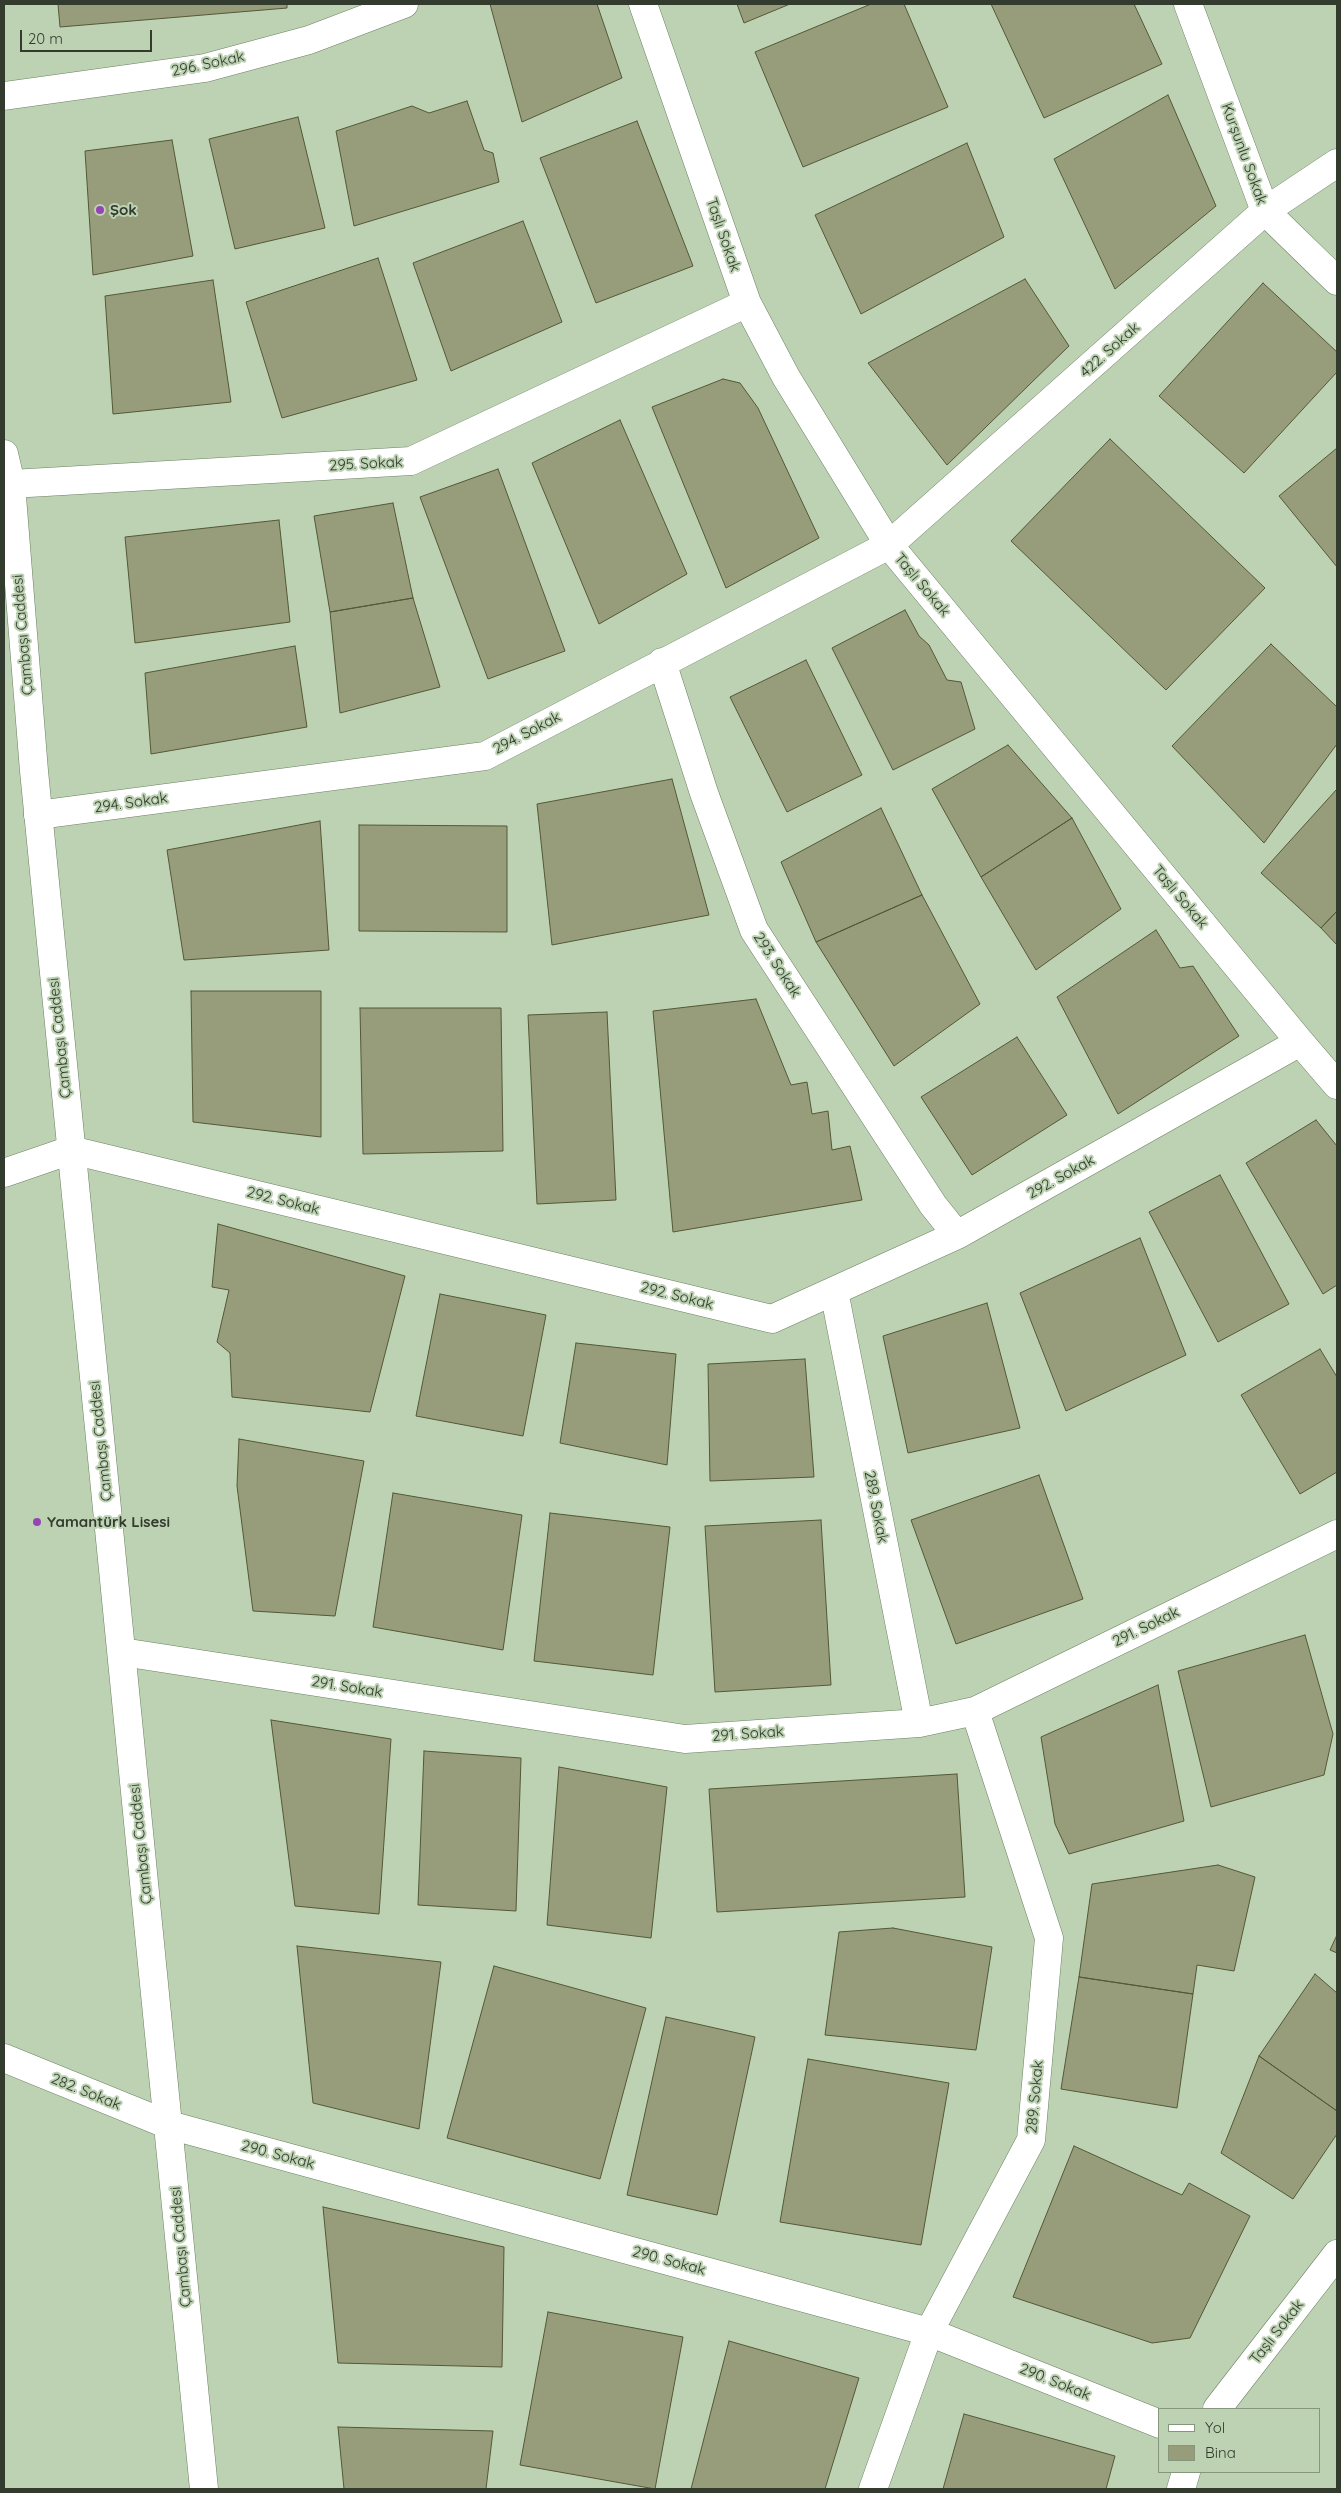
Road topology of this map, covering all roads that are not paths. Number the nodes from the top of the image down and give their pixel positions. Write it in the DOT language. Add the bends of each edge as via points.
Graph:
graph roads {
  1 [pos="404,4"];
  2 [pos="643,4"];
  3 [pos="1188,4"];
  4 [pos="4,96"];
  5 [pos="1337,163"];
  6 [pos="1266,212"];
  7 [pos="1337,281"];
  8 [pos="747,304"];
  9 [pos="4,454"];
  10 [pos="11,484"];
  11 [pos="889,545"];
  12 [pos="11,590"];
  13 [pos="662,662"];
  14 [pos="38,815"];
  15 [pos="1300,1042"];
  16 [pos="1337,1085"];
  17 [pos="71,1150"];
  18 [pos="4,1173"];
  19 [pos="957,1235"];
  20 [pos="834,1291"];
  21 [pos="1337,1534"];
  22 [pos="122,1652"];
  23 [pos="975,1711"];
  24 [pos="919,1723"];
  25 [pos="4,2058"];
  26 [pos="169,2125"];
  27 [pos="1337,2254"];
  28 [pos="929,2332"];
  29 [pos="1218,2408"];
  30 [pos="1158,2423"];
  31 [pos="1186,2473"];
  32 [pos="204,2489"];
  33 [pos="873,2489"];
  34 [pos="1181,2489"];
  1 -- 4 [label="street, 296. Sokak" via="309,40 205,68"];
  2 -- 8 [label="street, Taşlı Sokak"];
  3 -- 6 [label="street, Kurşunlu Sokak"];
  5 -- 6 [label="street, 422. Sokak"];
  6 -- 7 [label="street, Kurşunlu Sokak"];
  6 -- 11 [label="street, 422. Sokak"];
  8 -- 10 [label="street, 295. Sokak" via="411,461"];
  8 -- 11 [label="street, Taşlı Sokak" via="786,377"];
  9 -- 10 [label="street, Çambaşı Caddesi"];
  10 -- 12 [label="street, Çambaşı Caddesi"];
  11 -- 13 [label="street, 294. Sokak"];
  11 -- 15 [label="street, Taşlı Sokak"];
  12 -- 14 [label="street, Çambaşı Caddesi"];
  13 -- 14 [label="street, 294. Sokak" via="485,756"];
  13 -- 19 [label="street, 293. Sokak" via="704,793 754,930 933,1205"];
  14 -- 17 [label="street, Çambaşı Caddesi"];
  15 -- 16 [label="street, Taşlı Sokak"];
  15 -- 19 [label="street, 292. Sokak"];
  17 -- 18 [label="street"];
  17 -- 20 [label="street, 292. Sokak" via="772,1319"];
  17 -- 22 [label="street, Çambaşı Caddesi"];
  19 -- 20 [label="street, 292. Sokak"];
  20 -- 24 [label="street, 289. Sokak"];
  21 -- 23 [label="street, 291. Sokak"];
  22 -- 24 [label="street, 291. Sokak" via="684,1738"];
  22 -- 26 [label="street, Çambaşı Caddesi"];
  23 -- 24 [label="street, 291. Sokak"];
  23 -- 28 [label="street, 289. Sokak" via="1049,1938 1031,2140"];
  25 -- 26 [label="street, 282. Sokak"];
  26 -- 28 [label="street, 290. Sokak"];
  26 -- 32 [label="street, Çambaşı Caddesi"];
  27 -- 29 [label="street, Taşlı Sokak"];
  28 -- 30 [label="street, 290. Sokak"];
  28 -- 33 [label="street, 289. Sokak"];
  31 -- 34 [label="street"];
}
